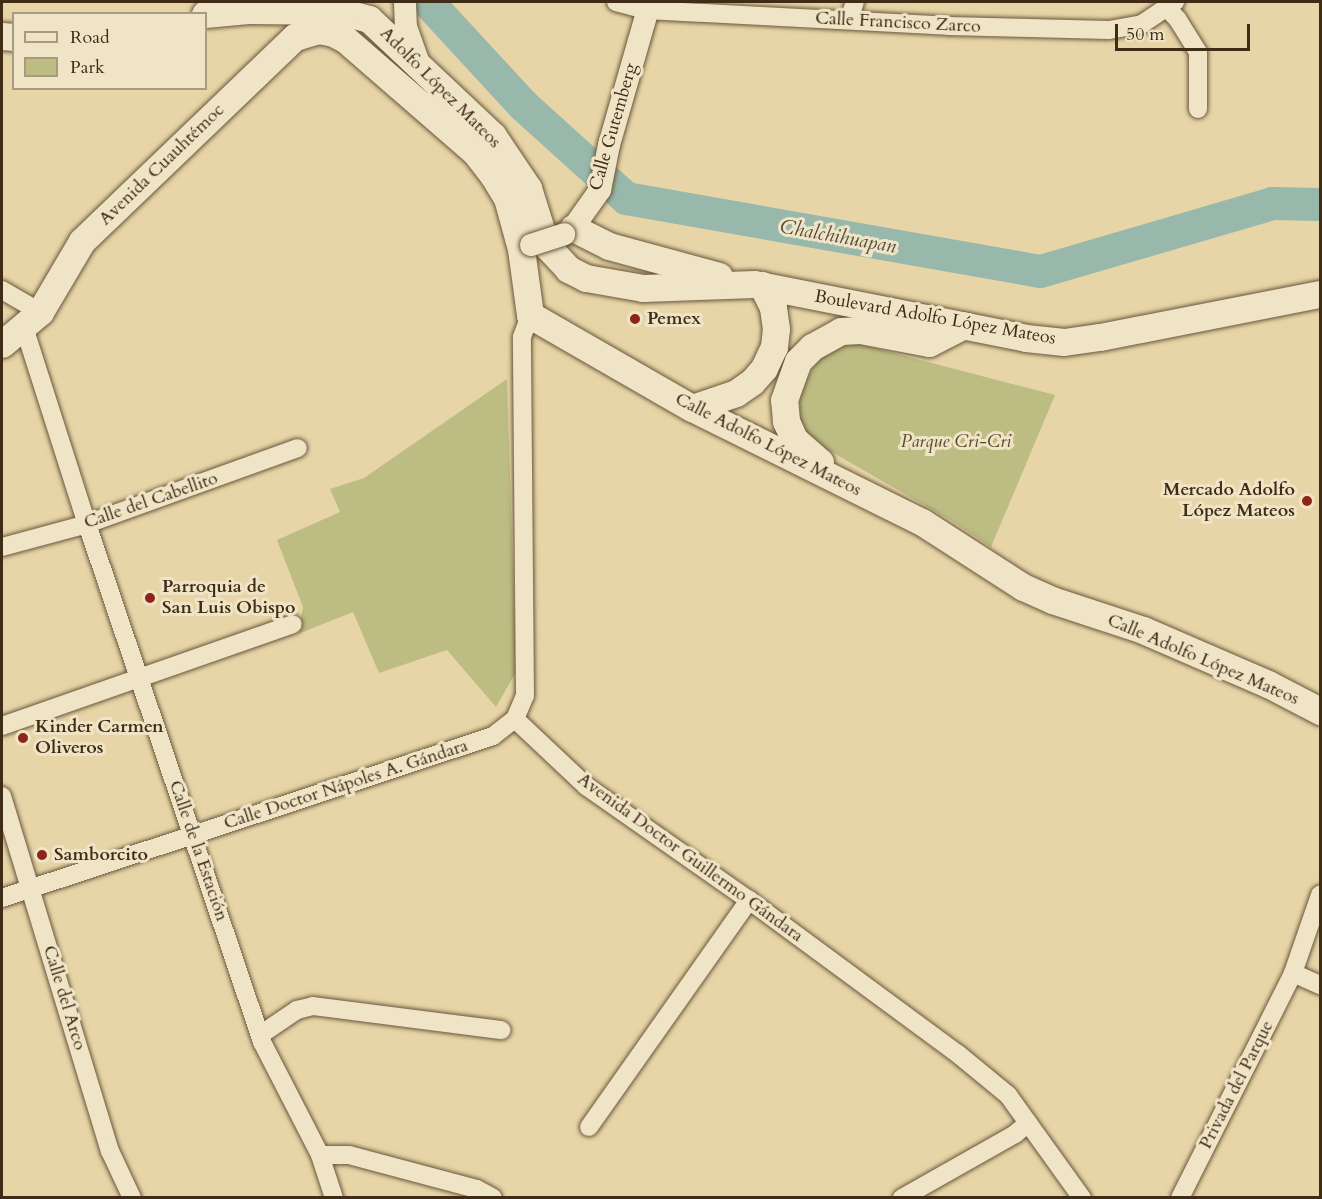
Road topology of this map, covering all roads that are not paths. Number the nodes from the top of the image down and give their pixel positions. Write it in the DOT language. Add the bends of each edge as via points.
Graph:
graph roads {
  1 [pos="405,2"];
  2 [pos="616,2"];
  3 [pos="855,2"];
  4 [pos="1171,5"];
  5 [pos="648,6"];
  6 [pos="376,9"];
  7 [pos="207,14"];
  8 [pos="849,20"];
  9 [pos="349,43"];
  10 [pos="422,71"];
  11 [pos="1198,109"];
  12 [pos="573,226"];
  13 [pos="526,247"];
  14 [pos="758,285"];
  15 [pos="2,290"];
  16 [pos="808,294"];
  17 [pos="1320,294"];
  18 [pos="530,315"];
  19 [pos="32,319"];
  20 [pos="964,325"];
  21 [pos="841,331"];
  22 [pos="2,344"];
  23 [pos="692,408"];
  24 [pos="298,448"];
  25 [pos="842,482"];
  26 [pos="87,524"];
  27 [pos="2,547"];
  28 [pos="293,624"];
  29 [pos="140,677"];
  30 [pos="1320,711"];
  31 [pos="515,719"];
  32 [pos="2,726"];
  33 [pos="2,796"];
  34 [pos="192,836"];
  35 [pos="31,888"];
  36 [pos="1320,895"];
  37 [pos="2,898"];
  38 [pos="749,900"];
  39 [pos="1293,973"];
  40 [pos="1320,985"];
  41 [pos="501,1030"];
  42 [pos="260,1035"];
  43 [pos="1028,1123"];
  44 [pos="589,1127"];
  45 [pos="320,1155"];
  46 [pos="132,1197"];
  47 [pos="333,1197"];
  48 [pos="493,1197"];
  49 [pos="902,1197"];
  50 [pos="1082,1197"];
  51 [pos="1180,1197"];
  1 -- 10 [label="street" via="406,27"];
  2 -- 5 [label="street, Calle Francisco Zarco"];
  3 -- 8 [label="street"];
  4 -- 8 [label="street, Calle Francisco Zarco" via="1142,24 1109,30"];
  4 -- 11 [label="street" via="1198,52"];
  5 -- 8 [label="street, Calle Francisco Zarco"];
  5 -- 12 [label="street, Calle Gutemberg" via="600,190"];
  6 -- 7 [label="main road"];
  6 -- 9 [label="main road"];
  6 -- 10 [label="main road, Adolfo López Mateos"];
  9 -- 13 [label="main road" via="475,152 507,198"];
  9 -- 19 [label="main road, Avenida Cuauhtémoc" via="333,33 318,30 295,37 82,241"];
  10 -- 14 [label="main road, Adolfo López Mateos" via="493,136 513,163 528,188 546,245 568,269 586,278 643,288"];
  12 -- 13 [label="street, bridge"];
  12 -- 14 [label="main road" via="609,246"];
  13 -- 18 [label="main road"];
  14 -- 16 [label="main road, Boulevard Adolfo López Mateos"];
  14 -- 23 [label="main road" via="773,307 776,329 774,347 764,368 736,393"];
  15 -- 19 [label="street"];
  16 -- 20 [label="main road, Boulevard Adolfo López Mateos"];
  16 -- 21 [label="main road"];
  17 -- 20 [label="main road, Boulevard Adolfo López Mateos" via="1064,342"];
  18 -- 23 [label="main road, Calle Adolfo López Mateos"];
  18 -- 31 [label="street" via="522,337 525,696"];
  19 -- 22 [label="main road, Avenida Cuauhtémoc"];
  19 -- 26 [label="street, Calle de la Estación"];
  20 -- 21 [label="main road" via="929,343 860,330"];
  21 -- 25 [label="main road" via="812,347 798,361 784,400 786,421 794,438"];
  23 -- 25 [label="main road, Calle Adolfo López Mateos"];
  24 -- 26 [label="street, Calle del Cabellito"];
  25 -- 30 [label="main road, Calle Adolfo López Mateos" via="922,522 1023,587 1143,630"];
  26 -- 27 [label="street, Calle del Cabellito"];
  26 -- 29 [label="street, Calle de la Estación"];
  28 -- 29 [label="street"];
  29 -- 32 [label="street"];
  29 -- 34 [label="street, Calle de la Estación"];
  31 -- 34 [label="street, Calle Doctor Nápoles A. Gándara" via="493,736"];
  31 -- 38 [label="street, Avenida Doctor Guillermo Gándara" via="586,786"];
  33 -- 35 [label="street, Calle del Arco"];
  34 -- 35 [label="street, Calle Doctor Nápoles A. Gándara"];
  34 -- 42 [label="street, Calle de la Estación"];
  35 -- 37 [label="street, Calle Doctor Nápoles A. Gándara"];
  35 -- 46 [label="street, Calle del Arco" via="110,1151"];
  36 -- 39 [label="street, Privada del Parque"];
  38 -- 43 [label="street, Avenida Doctor Guillermo Gándara" via="958,1054 1008,1095"];
  38 -- 44 [label="street"];
  39 -- 40 [label="street"];
  39 -- 51 [label="street, Privada del Parque"];
  41 -- 42 [label="street" via="313,1006 297,1010"];
  42 -- 45 [label="street, Calle de la Estación"];
  43 -- 49 [label="street" via="1016,1134"];
  43 -- 50 [label="street, Avenida Doctor Guillermo Gándara"];
  45 -- 47 [label="street, Calle de la Estación"];
  45 -- 48 [label="street" via="349,1155 477,1189"];
}
